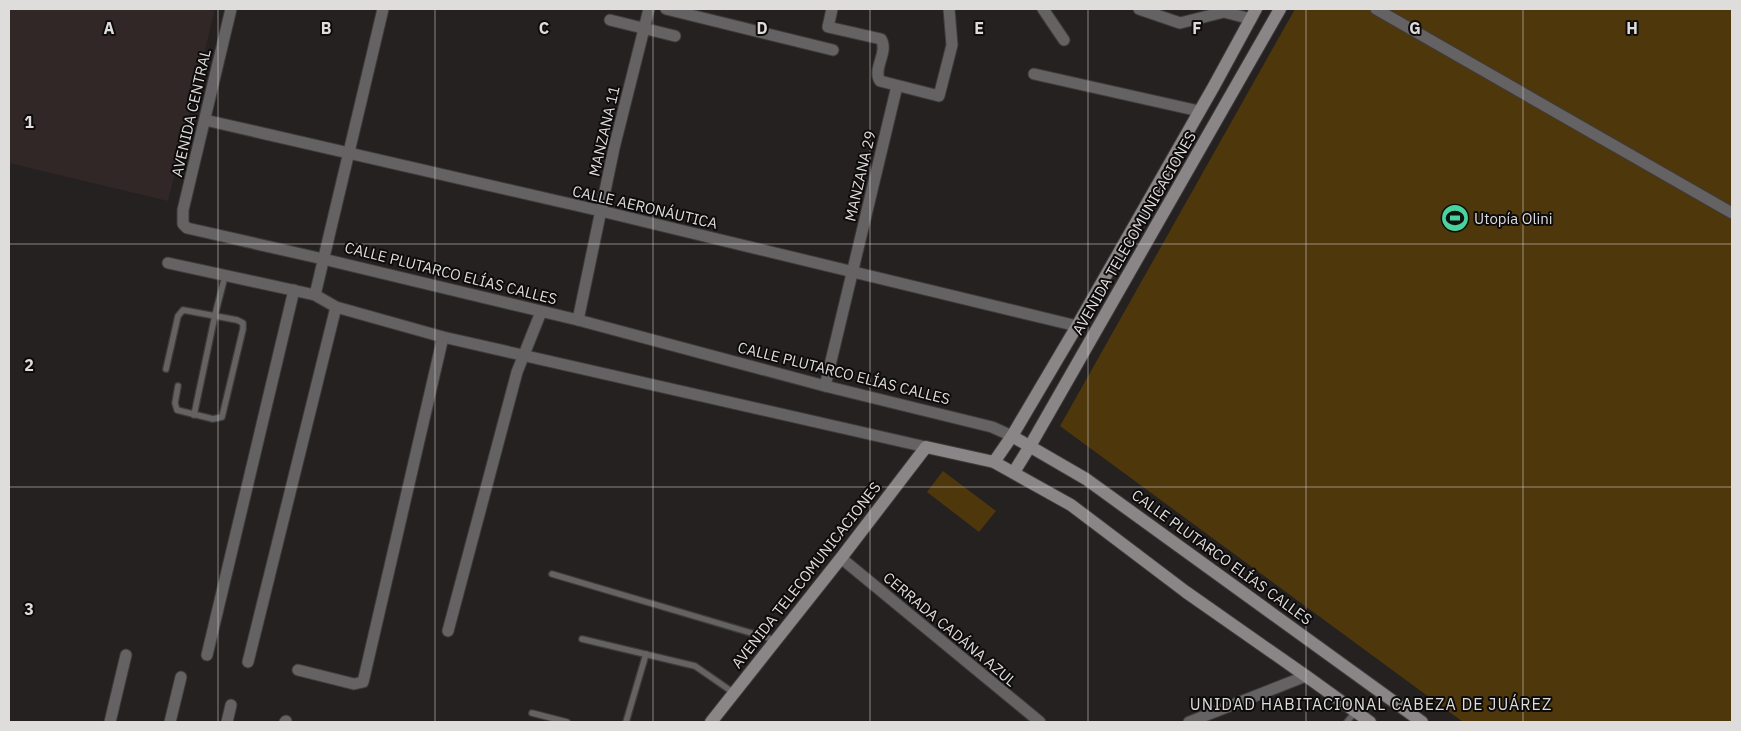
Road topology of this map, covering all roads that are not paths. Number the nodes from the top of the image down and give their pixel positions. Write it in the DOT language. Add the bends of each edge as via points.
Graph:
graph roads {
  1 [pos="231,9"];
  2 [pos="383,9"];
  3 [pos="649,9"];
  4 [pos="666,9"];
  5 [pos="832,9"];
  6 [pos="949,9"];
  7 [pos="1044,9"];
  8 [pos="1139,9"];
  9 [pos="1280,9"];
  10 [pos="1376,9"];
  11 [pos="1253,14"];
  12 [pos="610,20"];
  13 [pos="644,29"];
  14 [pos="675,36"];
  15 [pos="1064,40"];
  16 [pos="833,50"];
  17 [pos="1034,74"];
  18 [pos="896,86"];
  19 [pos="1199,111"];
  20 [pos="205,120"];
  21 [pos="348,153"];
  22 [pos="601,211"];
  23 [pos="1732,213"];
  24 [pos="183,224"];
  25 [pos="322,259"];
  26 [pos="168,263"];
  27 [pos="853,272"];
  28 [pos="226,276"];
  29 [pos="294,290"];
  30 [pos="315,295"];
  31 [pos="336,307"];
  32 [pos="541,312"];
  33 [pos="215,315"];
  34 [pos="578,320"];
  35 [pos="1077,326"];
  36 [pos="443,337"];
  37 [pos="525,355"];
  38 [pos="166,368"];
  39 [pos="178,386"];
  40 [pos="825,386"];
  41 [pos="194,415"];
  42 [pos="1012,436"];
  43 [pos="1030,446"];
  44 [pos="926,447"];
  45 [pos="994,462"];
  46 [pos="1014,472"];
  47 [pos="841,558"];
  48 [pos="552,574"];
  49 [pos="448,631"];
  50 [pos="582,639"];
  51 [pos="775,640"];
  52 [pos="646,654"];
  53 [pos="126,655"];
  54 [pos="207,655"];
  55 [pos="248,662"];
  56 [pos="298,670"];
  57 [pos="1306,676"];
  58 [pos="181,678"];
  59 [pos="734,693"];
  60 [pos="231,706"];
  61 [pos="532,712"];
  62 [pos="1355,712"];
  63 [pos="110,722"];
  64 [pos="170,722"];
  65 [pos="227,722"];
  66 [pos="567,722"];
  67 [pos="626,722"];
  68 [pos="711,722"];
  69 [pos="1040,722"];
  70 [pos="1189,722"];
  71 [pos="1347,722"];
  72 [pos="1370,722"];
  73 [pos="1422,722"];
  1 -- 20 [label="street, AVENIDA CENTRAL"];
  2 -- 21 [label="street"];
  3 -- 13 [label="street, MANZANA 11"];
  4 -- 16 [label="street"];
  5 -- 18 [label="street" via="828,27 881,39 884,47 878,78"];
  6 -- 18 [label="street" via="952,46 939,96"];
  7 -- 15 [label="street"];
  8 -- 11 [label="street" via="1180,23 1224,12"];
  9 -- 43 [label="street, AVENIDA TELECOMUNICACIONES"];
  10 -- 23 [label="street"];
  11 -- 19 [label="street, AVENIDA TELECOMUNICACIONES"];
  12 -- 13 [label="street"];
  13 -- 14 [label="street"];
  13 -- 22 [label="street, MANZANA 11"];
  17 -- 19 [label="street"];
  18 -- 27 [label="street, MANZANA 29"];
  19 -- 35 [label="street, AVENIDA TELECOMUNICACIONES"];
  20 -- 21 [label="street, CALLE AERONÁUTICA"];
  20 -- 24 [label="street, AVENIDA CENTRAL" via="183,210"];
  21 -- 22 [label="street, CALLE AERONÁUTICA"];
  21 -- 25 [label="street"];
  22 -- 27 [label="street, CALLE AERONÁUTICA"];
  22 -- 34 [label="street, MANZANA 11"];
  24 -- 25 [label="street, CALLE PLUTARCO ELÍAS CALLES" via="195,231"];
  25 -- 30 [label="street"];
  25 -- 32 [label="street, CALLE PLUTARCO ELÍAS CALLES"];
  26 -- 28 [label="street"];
  27 -- 35 [label="street, CALLE AERONÁUTICA"];
  27 -- 40 [label="street, MANZANA 29"];
  28 -- 29 [label="street"];
  28 -- 33 [label="lane"];
  29 -- 30 [label="street"];
  29 -- 54 [label="street"];
  30 -- 31 [label="street"];
  31 -- 36 [label="street"];
  31 -- 55 [label="street"];
  32 -- 34 [label="street, CALLE PLUTARCO ELÍAS CALLES"];
  32 -- 37 [label="street"];
  33 -- 38 [label="lane" via="187,310 180,313"];
  33 -- 41 [label="lane"];
  33 -- 41 [label="lane" via="240,321 243,329 224,414 216,419"];
  34 -- 40 [label="street, CALLE PLUTARCO ELÍAS CALLES"];
  35 -- 42 [label="street, AVENIDA TELECOMUNICACIONES"];
  36 -- 37 [label="street"];
  36 -- 56 [label="street" via="364,678 359,684 354,684"];
  37 -- 44 [label="street"];
  37 -- 49 [label="street" via="517,372"];
  39 -- 41 [label="lane" via="175,407"];
  40 -- 42 [label="street, CALLE PLUTARCO ELÍAS CALLES" via="992,427"];
  42 -- 43 [label="street, CALLE PLUTARCO ELÍAS CALLES"];
  42 -- 45 [label="street, AVENIDA TELECOMUNICACIONES"];
  43 -- 46 [label="street, AVENIDA TELECOMUNICACIONES"];
  43 -- 73 [label="street, CALLE PLUTARCO ELÍAS CALLES" via="1086,478"];
  44 -- 45 [label="street"];
  44 -- 47 [label="street, AVENIDA TELECOMUNICACIONES"];
  45 -- 46 [label="street"];
  46 -- 57 [label="street" via="1071,505 1186,592"];
  47 -- 51 [label="street, AVENIDA TELECOMUNICACIONES"];
  47 -- 69 [label="street, CERRADA CADÁNA AZUL"];
  48 -- 51 [label="lane"];
  50 -- 52 [label="lane"];
  51 -- 59 [label="street, AVENIDA TELECOMUNICACIONES"];
  52 -- 59 [label="lane" via="695,666"];
  52 -- 67 [label="lane"];
  53 -- 63 [label="street"];
  57 -- 62 [label="street"];
  57 -- 70 [label="street"];
  58 -- 64 [label="street"];
  59 -- 68 [label="street, AVENIDA TELECOMUNICACIONES"];
  60 -- 65 [label="street"];
  61 -- 66 [label="lane"];
  62 -- 71 [label="lane"];
  62 -- 72 [label="street"];
}
